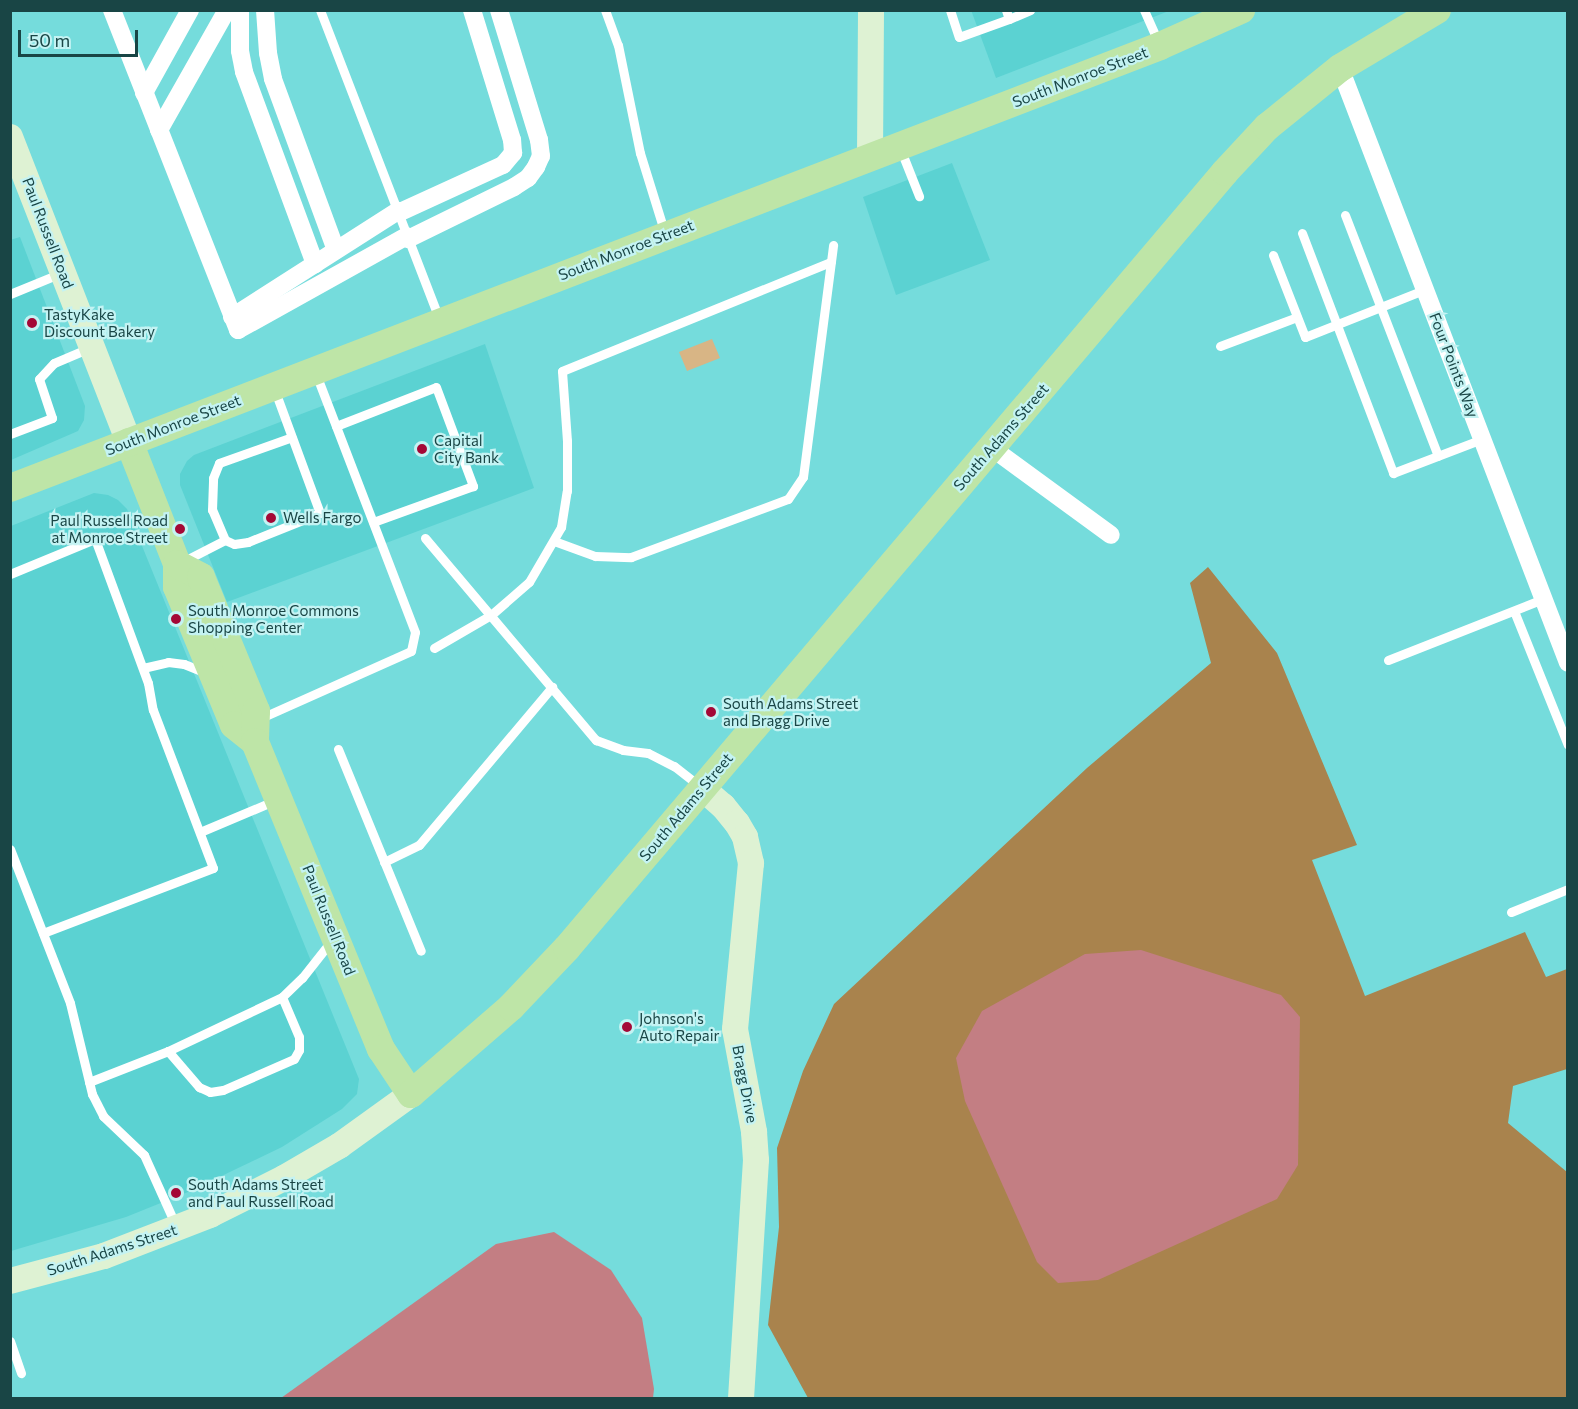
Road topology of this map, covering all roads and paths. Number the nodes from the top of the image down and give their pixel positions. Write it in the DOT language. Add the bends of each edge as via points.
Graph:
graph roads {
  1 [pos="112,10"];
  2 [pos="190,10"];
  3 [pos="227,10"];
  4 [pos="240,10"];
  5 [pos="265,10"];
  6 [pos="320,10"];
  7 [pos="472,10"];
  8 [pos="499,10"];
  9 [pos="605,10"];
  10 [pos="871,10"];
  11 [pos="950,10"];
  12 [pos="1030,10"];
  13 [pos="1144,10"];
  14 [pos="1241,10"];
  15 [pos="1437,10"];
  16 [pos="1007,15"];
  17 [pos="1160,46"];
  18 [pos="1340,68"];
  19 [pos="144,93"];
  20 [pos="159,130"];
  21 [pos="10,136"];
  22 [pos="899,145"];
  23 [pos="870,156"];
  24 [pos="919,196"];
  25 [pos="398,212"];
  26 [pos="1345,216"];
  27 [pos="1302,233"];
  28 [pos="665,235"];
  29 [pos="408,237"];
  30 [pos="833,245"];
  31 [pos="336,250"];
  32 [pos="1273,255"];
  33 [pos="831,262"];
  34 [pos="315,264"];
  35 [pos="63,272"];
  36 [pos="1426,289"];
  37 [pos="10,294"];
  38 [pos="1380,307"];
  39 [pos="232,317"];
  40 [pos="1297,317"];
  41 [pos="440,322"];
  42 [pos="1336,325"];
  43 [pos="1220,346"];
  44 [pos="92,348"];
  45 [pos="315,370"];
  46 [pos="273,386"];
  47 [pos="336,426"];
  48 [pos="10,434"];
  49 [pos="292,437"];
  50 [pos="1482,439"];
  51 [pos="129,442"];
  52 [pos="992,448"];
  53 [pos="1438,456"];
  54 [pos="10,489"];
  55 [pos="373,522"];
  56 [pos="1111,535"];
  57 [pos="425,538"];
  58 [pos="225,540"];
  59 [pos="554,541"];
  60 [pos="177,564"];
  61 [pos="10,574"];
  62 [pos="1543,599"];
  63 [pos="1514,611"];
  64 [pos="491,615"];
  65 [pos="434,648"];
  66 [pos="1388,660"];
  67 [pos="1568,663"];
  68 [pos="143,669"];
  69 [pos="213,675"];
  70 [pos="552,687"];
  71 [pos="256,731"];
  72 [pos="1568,745"];
  73 [pos="338,749"];
  74 [pos="702,788"];
  75 [pos="279,799"];
  76 [pos="200,832"];
  77 [pos="10,849"];
  78 [pos="384,862"];
  79 [pos="1568,889"];
  80 [pos="1511,912"];
  81 [pos="43,933"];
  82 [pos="335,936"];
  83 [pos="421,951"];
  84 [pos="282,997"];
  85 [pos="168,1051"];
  86 [pos="89,1082"];
  87 [pos="411,1094"];
  88 [pos="177,1229"];
  89 [pos="10,1281"];
  90 [pos="10,1341"];
  91 [pos="21,1373"];
  92 [pos="741,1398"];
  1 -- 19 [label="street"];
  2 -- 19 [label="street"];
  3 -- 20 [label="street"];
  4 -- 34 [label="street" via="244,72"];
  5 -- 31 [label="street" via="273,79"];
  6 -- 25 [label="lane"];
  7 -- 25 [label="street" via="513,153 503,165"];
  8 -- 29 [label="street" via="539,140 536,168 514,187"];
  9 -- 28 [label="lane" via="618,45 640,153"];
  10 -- 23 [label="street"];
  11 -- 16 [label="lane" via="959,37"];
  12 -- 16 [label="lane"];
  13 -- 17 [label="lane"];
  14 -- 17 [label="main road, South Monroe Street"];
  15 -- 18 [label="main road, South Adams Street"];
  17 -- 22 [label="main road, South Monroe Street"];
  18 -- 36 [label="street, Four Points Way"];
  18 -- 52 [label="main road, South Adams Street" via="1267,127 1225,172"];
  19 -- 20 [label="street"];
  20 -- 39 [label="street"];
  21 -- 35 [label="street, Paul Russell Road"];
  22 -- 23 [label="main road, South Monroe Street"];
  22 -- 24 [label="lane"];
  23 -- 28 [label="main road, South Monroe Street"];
  25 -- 29 [label="lane"];
  25 -- 31 [label="street"];
  26 -- 38 [label="lane"];
  27 -- 42 [label="lane"];
  28 -- 41 [label="main road, South Monroe Street"];
  29 -- 39 [label="street" via="238,330"];
  29 -- 41 [label="lane"];
  30 -- 33 [label="lane"];
  31 -- 34 [label="street"];
  32 -- 40 [label="lane"];
  33 -- 59 [label="lane" via="562,371 567,491 561,527"];
  33 -- 59 [label="lane" via="803,477 788,499 631,557 595,556"];
  34 -- 39 [label="street"];
  35 -- 37 [label="lane"];
  35 -- 44 [label="street, Paul Russell Road"];
  36 -- 38 [label="lane"];
  36 -- 50 [label="street, Four Points Way"];
  38 -- 42 [label="lane"];
  38 -- 53 [label="lane"];
  40 -- 42 [label="lane" via="1305,337"];
  40 -- 43 [label="lane"];
  41 -- 45 [label="main road, South Monroe Street"];
  42 -- 53 [label="lane" via="1393,473"];
  44 -- 48 [label="lane" via="54,363 39,380 52,418"];
  44 -- 51 [label="street, Paul Russell Road"];
  45 -- 46 [label="main road, South Monroe Street"];
  45 -- 47 [label="lane"];
  46 -- 49 [label="lane"];
  46 -- 51 [label="main road, South Monroe Street"];
  47 -- 55 [label="lane"];
  47 -- 55 [label="lane" via="436,387 473,486"];
  49 -- 58 [label="lane" via="219,463 213,478 212,510"];
  49 -- 58 [label="lane" via="320,513 248,542 234,544"];
  50 -- 53 [label="lane"];
  50 -- 62 [label="street, Four Points Way"];
  51 -- 54 [label="main road, South Monroe Street"];
  51 -- 60 [label="main road, Paul Russell Road"];
  52 -- 56 [label="street"];
  52 -- 74 [label="main road, South Adams Street"];
  55 -- 71 [label="lane" via="415,632 411,651"];
  57 -- 64 [label="lane"];
  58 -- 60 [label="lane"];
  59 -- 64 [label="lane" via="529,582"];
  60 -- 69 [label="main road, Paul Russell Road" via="177,587"];
  60 -- 71 [label="main road, Paul Russell Road" via="201,577 256,711"];
  61 -- 68 [label="lane" via="95,539"];
  62 -- 63 [label="lane"];
  62 -- 67 [label="street, Four Points Way"];
  63 -- 66 [label="lane"];
  63 -- 72 [label="lane"];
  64 -- 65 [label="lane"];
  64 -- 70 [label="lane"];
  68 -- 69 [label="lane" via="168,662"];
  68 -- 76 [label="lane" via="153,710"];
  69 -- 71 [label="main road, Paul Russell Road" via="234,725"];
  70 -- 74 [label="lane" via="596,740 623,750 648,753 674,766"];
  70 -- 78 [label="lane" via="419,845"];
  71 -- 75 [label="main road, Paul Russell Road"];
  73 -- 78 [label="lane"];
  74 -- 87 [label="main road, South Adams Street" via="519,999"];
  74 -- 92 [label="street, Bragg Drive" via="737,823 751,863 735,1029 756,1161"];
  75 -- 76 [label="lane"];
  75 -- 82 [label="main road, Paul Russell Road"];
  76 -- 81 [label="lane" via="213,868"];
  77 -- 81 [label="lane"];
  78 -- 83 [label="lane"];
  79 -- 80 [label="lane"];
  81 -- 86 [label="lane" via="70,1003"];
  82 -- 84 [label="lane"];
  82 -- 87 [label="main road, Paul Russell Road" via="381,1049"];
  84 -- 85 [label="lane"];
  84 -- 85 [label="lane" via="299,1037 294,1059 210,1092 200,1088"];
  85 -- 86 [label="lane"];
  86 -- 88 [label="lane" via="103,1116 144,1155"];
  87 -- 88 [label="street, South Adams Street" via="294,1173"];
  88 -- 89 [label="street, South Adams Street" via="104,1256"];
  90 -- 91 [label="lane"];
}
